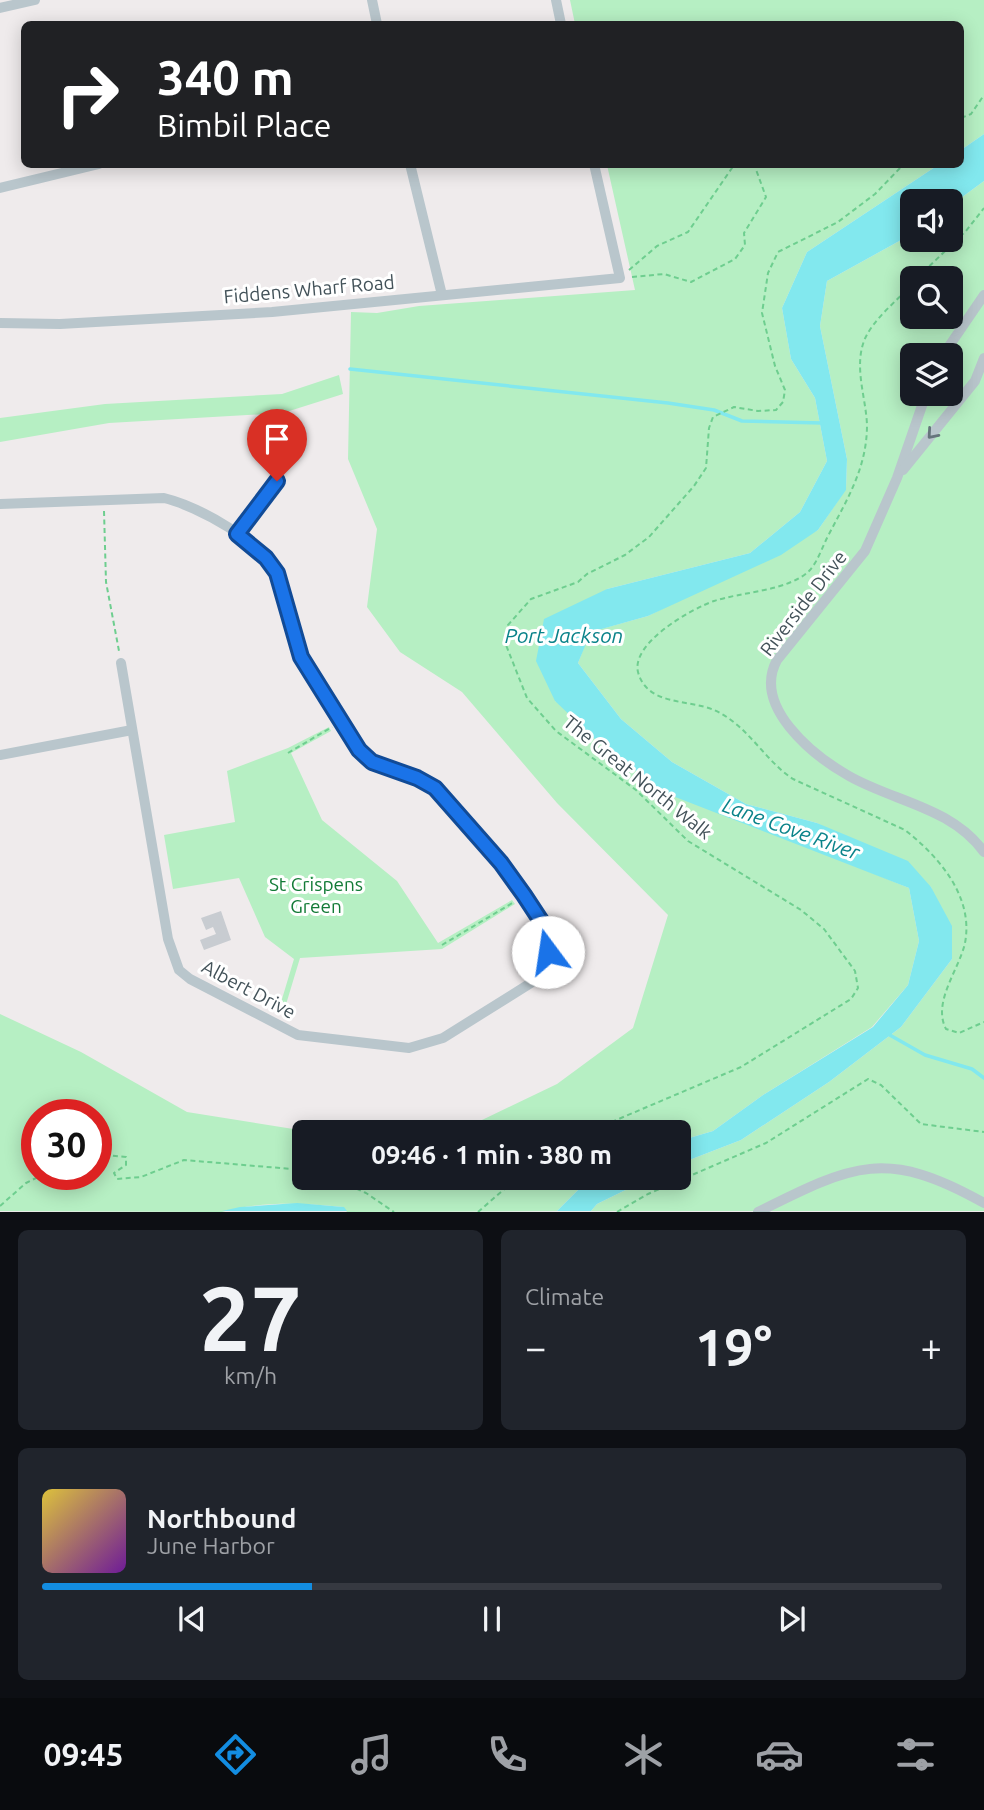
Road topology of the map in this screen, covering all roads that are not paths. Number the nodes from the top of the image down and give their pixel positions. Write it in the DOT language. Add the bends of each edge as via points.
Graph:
graph roads {
  1 [pos="35,0"];
  2 [pos="372,0"];
  3 [pos="556,0"];
  4 [pos="0,8"];
  5 [pos="376,21"];
  6 [pos="560,21"];
  7 [pos="82,168"];
  8 [pos="411,168"];
  9 [pos="595,168"];
  10 [pos="0,188"];
  11 [pos="442,295"];
  12 [pos="984,295"];
  13 [pos="0,323"];
  14 [pos="951,343"];
  15 [pos="984,358"];
  16 [pos="922,406"];
  17 [pos="897,478"];
  18 [pos="277,481"];
  19 [pos="0,504"];
  20 [pos="237,534"];
  21 [pos="121,663"];
  22 [pos="132,730"];
  23 [pos="0,755"];
  24 [pos="984,852"];
  25 [pos="984,1203"];
  26 [pos="758,1212"];
  1 -- 4 [label="street"];
  2 -- 5 [label="street"];
  3 -- 6 [label="street"];
  7 -- 10 [label="street"];
  8 -- 11 [label="street"];
  9 -- 11 [label="street, Fiddens Wharf Road" via="620,278"];
  11 -- 13 [label="street, Fiddens Wharf Road" via="258,312 60,324"];
  12 -- 14 [label="street"];
  15 -- 17 [label="street, Riverside Drive, one-way" via="968,390"];
  16 -- 17 [label="street, Riverside Drive"];
  17 -- 24 [label="street, Riverside Drive" via="861,559 778,660 770,677 770,693 785,721 837,769 950,820"];
  18 -- 20 [label="street"];
  19 -- 20 [label="street, Albert Drive" via="164,498 183,502"];
  20 -- 22 [label="street, Albert Drive" via="277,573 301,657 359,750 372,762 435,788 524,895 548,938 543,967 534,981 443,1038 409,1048 298,1035 190,979 180,970 168,939"];
  21 -- 22 [label="street, Albert Drive"];
  22 -- 23 [label="street"];
  25 -- 26 [label="street" via="920,1173 883,1167 844,1173"];
}
